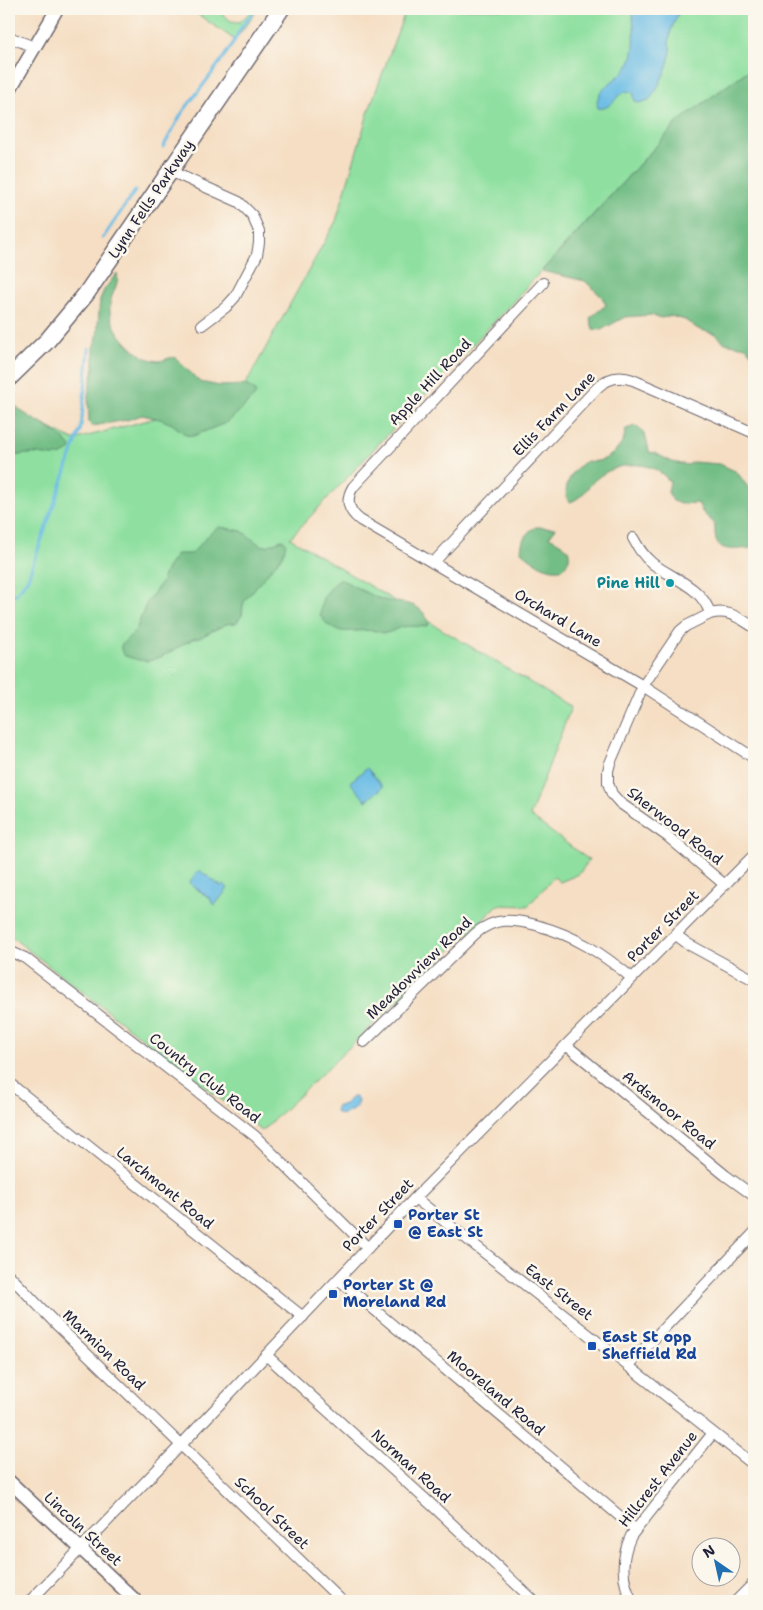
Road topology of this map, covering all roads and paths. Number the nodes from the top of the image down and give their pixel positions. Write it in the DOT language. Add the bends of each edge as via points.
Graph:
graph roads {
  1 [pos="57,9"];
  2 [pos="280,9"];
  3 [pos="9,37"];
  4 [pos="34,47"];
  5 [pos="9,91"];
  6 [pos="170,171"];
  7 [pos="543,284"];
  8 [pos="202,325"];
  9 [pos="9,378"];
  10 [pos="754,432"];
  11 [pos="348,505"];
  12 [pos="633,538"];
  13 [pos="433,563"];
  14 [pos="710,614"];
  15 [pos="754,627"];
  16 [pos="643,686"];
  17 [pos="754,758"];
  18 [pos="754,856"];
  19 [pos="725,885"];
  20 [pos="676,935"];
  21 [pos="9,951"];
  22 [pos="632,978"];
  23 [pos="754,980"];
  24 [pos="364,1042"];
  25 [pos="566,1045"];
  26 [pos="9,1083"];
  27 [pos="754,1196"];
  28 [pos="415,1198"];
  29 [pos="754,1233"];
  30 [pos="368,1248"];
  31 [pos="9,1274"];
  32 [pos="338,1279"];
  33 [pos="302,1317"];
  34 [pos="266,1355"];
  35 [pos="628,1366"];
  36 [pos="713,1433"];
  37 [pos="181,1445"];
  38 [pos="754,1465"];
  39 [pos="9,1481"];
  40 [pos="635,1529"];
  41 [pos="81,1549"];
  42 [pos="754,1583"];
  43 [pos="30,1601"];
  44 [pos="136,1601"];
  45 [pos="342,1601"];
  46 [pos="534,1601"];
  47 [pos="632,1601"];
  48 [pos="736,1601"];
  1 -- 4 [label="street"];
  2 -- 6 [label="main road, Lynn Fells Parkway"];
  3 -- 4 [label="street"];
  4 -- 5 [label="street"];
  6 -- 8 [label="street" via="239,202 252,214 259,231 257,255 235,297"];
  6 -- 9 [label="main road, Lynn Fells Parkway" via="75,308"];
  7 -- 11 [label="street, Apple Hill Road" via="353,487"];
  10 -- 13 [label="street, Ellis Farm Lane" via="633,380 607,380"];
  11 -- 13 [label="street, Orchard Lane" via="360,520"];
  12 -- 14 [label="street" via="649,561 699,595"];
  13 -- 16 [label="street, Orchard Lane"];
  14 -- 15 [label="street" via="731,613"];
  14 -- 16 [label="street, Sherwood Road" via="680,631"];
  16 -- 17 [label="street, Orchard Lane"];
  16 -- 19 [label="street, Sherwood Road" via="609,767 610,790 620,803"];
  18 -- 19 [label="street, Porter Street"];
  19 -- 20 [label="street, Porter Street"];
  20 -- 22 [label="street, Porter Street"];
  20 -- 23 [label="street"];
  21 -- 30 [label="street, Country Club Road" via="25,958 255,1136"];
  22 -- 24 [label="street, Meadowview Road" via="567,935 518,921 498,921 475,934"];
  22 -- 25 [label="street, Porter Street"];
  25 -- 27 [label="street, Ardsmoor Road"];
  25 -- 28 [label="street, Porter Street"];
  26 -- 33 [label="street, Larchmont Road"];
  28 -- 30 [label="street, Porter Street"];
  28 -- 35 [label="street, East Street"];
  29 -- 35 [label="street"];
  30 -- 32 [label="street, Porter Street"];
  31 -- 37 [label="street, Marmion Road"];
  32 -- 33 [label="street, Porter Street"];
  32 -- 40 [label="street, Mooreland Road"];
  33 -- 34 [label="street, Porter Street"];
  34 -- 37 [label="street, Porter Street"];
  34 -- 46 [label="street, Norman Road"];
  35 -- 36 [label="street, East Street"];
  36 -- 38 [label="street, East Street"];
  36 -- 40 [label="street, Hillcrest Avenue"];
  37 -- 41 [label="street, Porter Street"];
  37 -- 45 [label="street, School Street"];
  39 -- 41 [label="street, Lincoln Street"];
  40 -- 47 [label="street, Hillcrest Avenue" via="628,1542 624,1564 626,1586"];
  41 -- 43 [label="street, Porter Street"];
  41 -- 44 [label="street, Lincoln Street"];
  42 -- 48 [label="street"];
}
